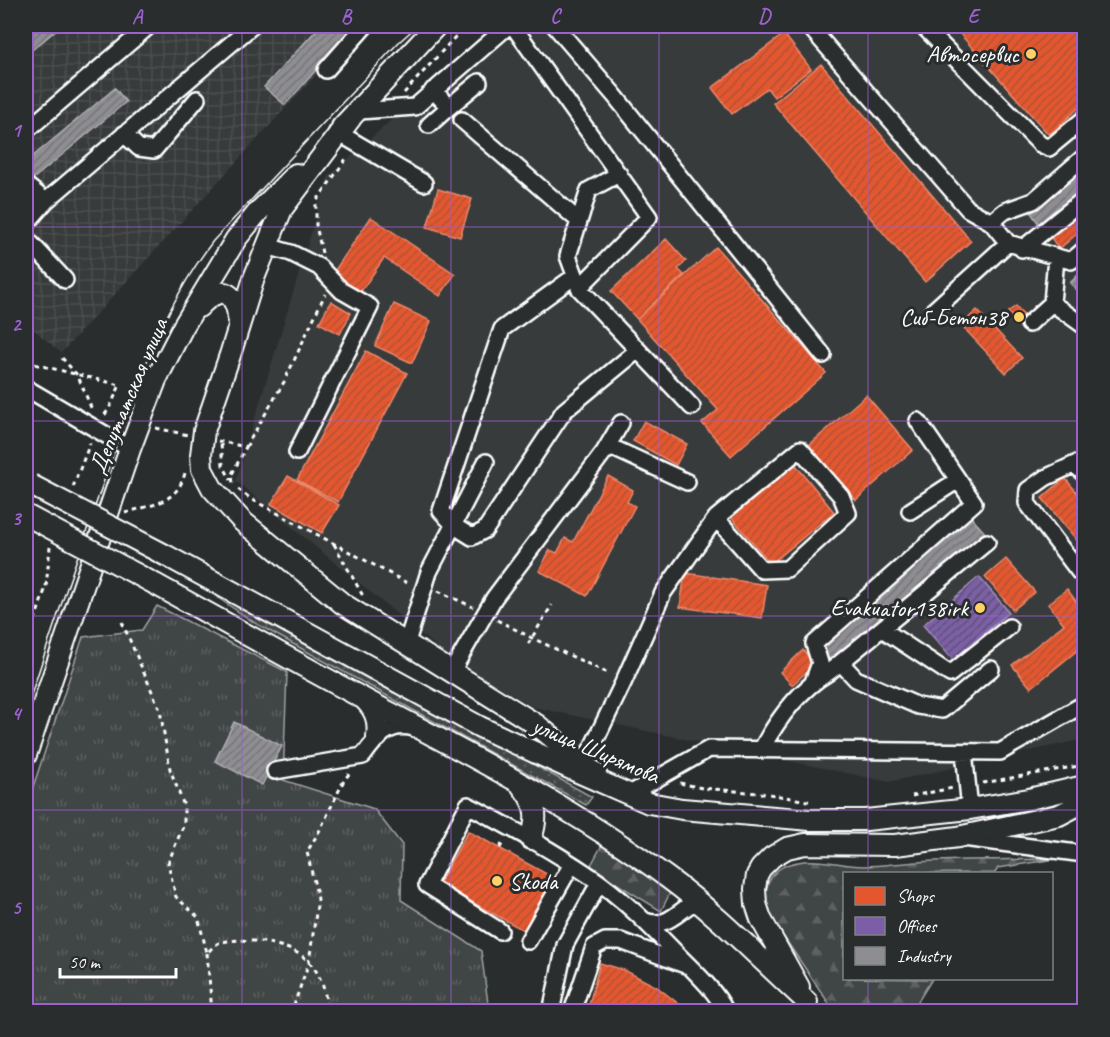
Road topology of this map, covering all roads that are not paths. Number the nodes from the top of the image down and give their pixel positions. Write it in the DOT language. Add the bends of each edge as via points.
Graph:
graph roads {
  1 [pos="149,26"];
  2 [pos="252,26"];
  3 [pos="365,26"];
  4 [pos="436,26"];
  5 [pos="508,26"];
  6 [pos="513,26"];
  7 [pos="555,26"];
  8 [pos="809,26"];
  9 [pos="923,26"];
  10 [pos="326,70"];
  11 [pos="479,82"];
  12 [pos="433,90"];
  13 [pos="197,99"];
  14 [pos="449,107"];
  15 [pos="1084,119"];
  16 [pos="462,120"];
  17 [pos="346,124"];
  18 [pos="429,125"];
  19 [pos="26,131"];
  20 [pos="124,134"];
  21 [pos="1084,157"];
  22 [pos="619,174"];
  23 [pos="424,183"];
  24 [pos="26,185"];
  25 [pos="1084,199"];
  26 [pos="46,201"];
  27 [pos="579,221"];
  28 [pos="991,222"];
  29 [pos="26,224"];
  30 [pos="26,238"];
  31 [pos="1008,243"];
  32 [pos="267,246"];
  33 [pos="1023,249"];
  34 [pos="1084,252"];
  35 [pos="1056,258"];
  36 [pos="65,280"];
  37 [pos="577,282"];
  38 [pos="1052,303"];
  39 [pos="934,310"];
  40 [pos="1029,324"];
  41 [pos="183,327"];
  42 [pos="240,327"];
  43 [pos="1084,327"];
  44 [pos="638,350"];
  45 [pos="823,355"];
  46 [pos="26,388"];
  47 [pos="692,407"];
  48 [pos="918,421"];
  49 [pos="621,423"];
  50 [pos="130,448"];
  51 [pos="297,452"];
  52 [pos="604,452"];
  53 [pos="486,462"];
  54 [pos="1084,474"];
  55 [pos="958,480"];
  56 [pos="687,482"];
  57 [pos="28,484"];
  58 [pos="910,511"];
  59 [pos="26,515"];
  60 [pos="716,518"];
  61 [pos="454,524"];
  62 [pos="987,542"];
  63 [pos="1080,573"];
  64 [pos="1009,627"];
  65 [pos="882,629"];
  66 [pos="406,645"];
  67 [pos="841,663"];
  68 [pos="991,669"];
  69 [pos="451,673"];
  70 [pos="813,682"];
  71 [pos="365,700"];
  72 [pos="1084,704"];
  73 [pos="425,732"];
  74 [pos="377,737"];
  75 [pos="761,750"];
  76 [pos="964,752"];
  77 [pos="26,755"];
  78 [pos="584,764"];
  79 [pos="499,770"];
  80 [pos="275,771"];
  81 [pos="609,786"];
  82 [pos="1084,786"];
  83 [pos="628,795"];
  84 [pos="1084,802"];
  85 [pos="970,809"];
  86 [pos="958,837"];
  87 [pos="531,839"];
  88 [pos="1084,854"];
  89 [pos="572,864"];
  90 [pos="599,883"];
  91 [pos="703,906"];
  92 [pos="643,920"];
  93 [pos="500,931"];
  94 [pos="528,941"];
  95 [pos="689,966"];
  96 [pos="810,1007"];
  97 [pos="551,1011"];
  98 [pos="572,1011"];
  99 [pos="726,1011"];
  1 -- 19 [label="street"];
  2 -- 20 [label="street"];
  3 -- 10 [label="street"];
  4 -- 17 [label="main road, Депутатская улица"];
  5 -- 12 [label="street"];
  6 -- 22 [label="street"];
  7 -- 45 [label="street"];
  8 -- 28 [label="street" via="968,209"];
  9 -- 15 [label="street" via="1040,144 1049,148"];
  11 -- 14 [label="street"];
  12 -- 14 [label="street"];
  12 -- 17 [label="street" via="415,107 390,109"];
  13 -- 20 [label="street" via="154,150 139,148"];
  14 -- 18 [label="street"];
  16 -- 27 [label="street"];
  17 -- 23 [label="street" via="357,144"];
  17 -- 32 [label="main road" via="282,209"];
  17 -- 41 [label="main road, Депутатская улица" via="245,227"];
  20 -- 26 [label="street"];
  21 -- 28 [label="street" via="1033,201 1005,211"];
  22 -- 27 [label="street" via="589,190"];
  22 -- 37 [label="street" via="650,217"];
  24 -- 26 [label="street"];
  25 -- 33 [label="street"];
  26 -- 29 [label="street"];
  27 -- 37 [label="street" via="568,256"];
  28 -- 31 [label="street"];
  30 -- 36 [label="street"];
  31 -- 33 [label="street"];
  31 -- 39 [label="street"];
  32 -- 42 [label="main road"];
  32 -- 51 [label="street" via="319,267 342,291 370,307"];
  33 -- 35 [label="street"];
  34 -- 35 [label="street" via="1071,261"];
  35 -- 38 [label="street"];
  37 -- 44 [label="street"];
  37 -- 61 [label="street" via="502,329 441,511"];
  38 -- 40 [label="street"];
  38 -- 43 [label="street"];
  41 -- 42 [label="main road" via="210,295 219,293 236,304"];
  41 -- 50 [label="main road, Депутатская улица" via="156,380"];
  42 -- 66 [label="main road" via="212,440 200,461 202,469 212,488 258,535 343,604"];
  44 -- 47 [label="street"];
  44 -- 61 [label="street" via="564,411 485,530 472,537"];
  46 -- 50 [label="street"];
  48 -- 55 [label="street"];
  49 -- 52 [label="street"];
  50 -- 77 [label="main road, Депутатская улица"];
  52 -- 56 [label="street" via="613,448"];
  52 -- 69 [label="street" via="494,598"];
  53 -- 61 [label="street"];
  54 -- 63 [label="street" via="1075,464 1045,478 1028,490 1027,503"];
  55 -- 58 [label="street"];
  55 -- 70 [label="street" via="974,503 814,644 820,663"];
  57 -- 81 [label="main road, улица Ширямова, bridge" via="480,726"];
  59 -- 71 [label="main road, bridge"];
  60 -- 60 [label="street" via="762,570 787,569 848,513 842,496 800,448"];
  60 -- 78 [label="street" via="663,593"];
  61 -- 66 [label="street" via="429,572"];
  62 -- 65 [label="street"];
  64 -- 65 [label="street" via="950,674"];
  65 -- 67 [label="street"];
  66 -- 69 [label="main road"];
  67 -- 68 [label="street" via="856,679 918,706 942,710"];
  67 -- 70 [label="street"];
  69 -- 78 [label="main road" via="537,725"];
  70 -- 75 [label="street" via="774,727"];
  71 -- 73 [label="main road"];
  71 -- 74 [label="main road" via="377,719"];
  72 -- 76 [label="street" via="1000,752"];
  73 -- 74 [label="street" via="398,726"];
  73 -- 79 [label="main road"];
  74 -- 80 [label="street" via="363,756"];
  75 -- 76 [label="street"];
  75 -- 83 [label="street" via="709,749"];
  76 -- 85 [label="street"];
  78 -- 81 [label="main road"];
  79 -- 87 [label="main road" via="532,798 535,827"];
  79 -- 91 [label="main road" via="597,829"];
  81 -- 83 [label="main road, улица Ширямова"];
  82 -- 85 [label="main road, улица Ширямова"];
  83 -- 85 [label="main road, улица Ширямова" via="666,807 810,820 866,820"];
  84 -- 86 [label="main road" via="1059,815"];
  86 -- 88 [label="street"];
  86 -- 96 [label="main road" via="895,845 805,844 787,848 765,862 755,883 758,911"];
  87 -- 89 [label="street"];
  87 -- 93 [label="street" via="468,805 427,885"];
  89 -- 90 [label="street"];
  89 -- 94 [label="street"];
  90 -- 92 [label="street"];
  90 -- 97 [label="street" via="565,945"];
  91 -- 92 [label="street" via="693,903 662,923"];
  91 -- 96 [label="main road"];
  92 -- 95 [label="street"];
  95 -- 98 [label="street" via="621,940 605,941 594,947"];
  95 -- 99 [label="street"];
}
